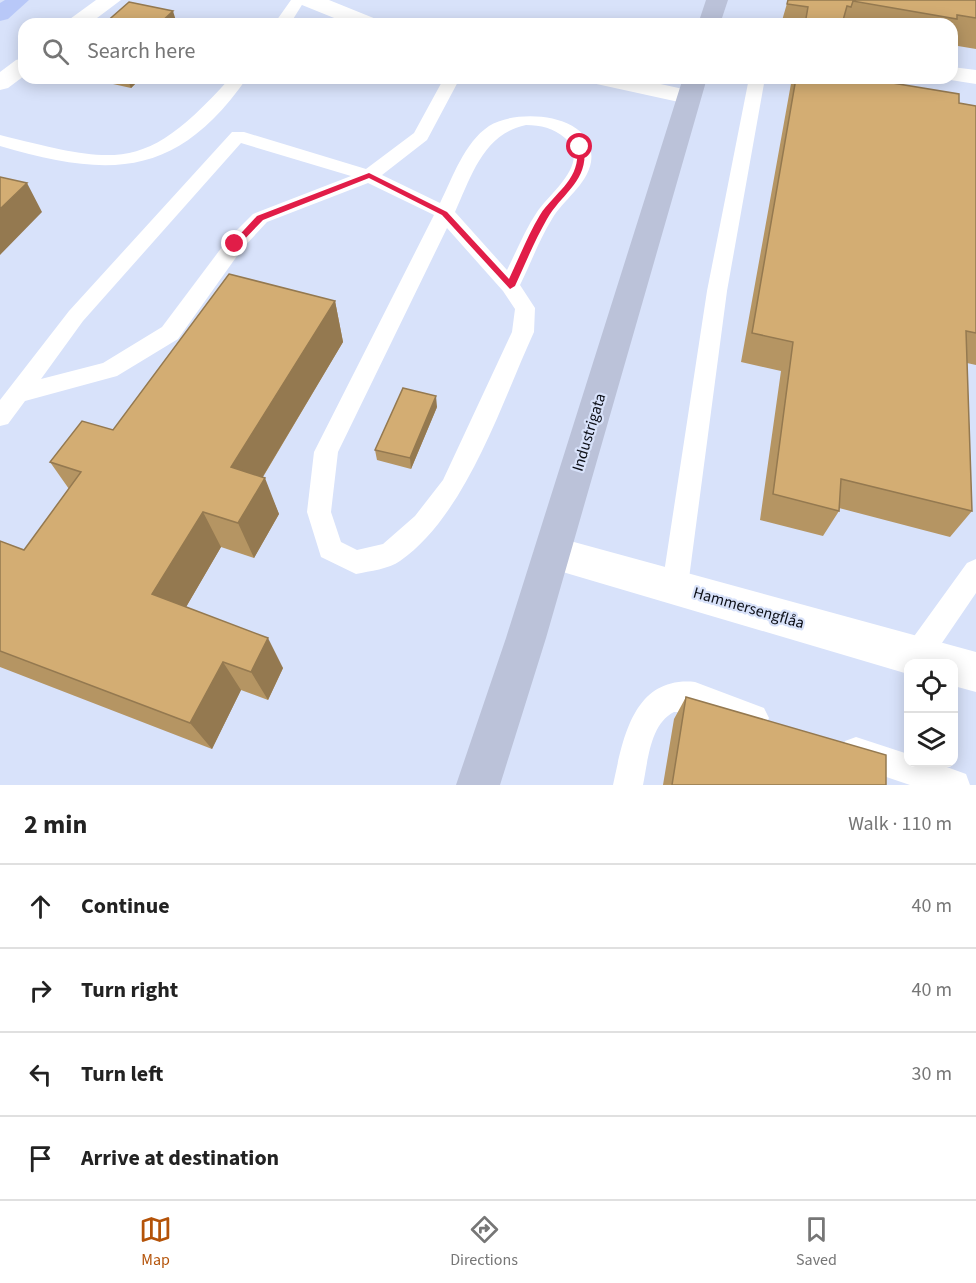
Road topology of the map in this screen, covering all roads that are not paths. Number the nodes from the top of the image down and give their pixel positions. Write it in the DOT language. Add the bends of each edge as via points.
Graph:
graph roads {
  1 [pos="18,0"];
  2 [pos="110,0"];
  3 [pos="298,0"];
  4 [pos="310,0"];
  5 [pos="717,0"];
  6 [pos="0,14"];
  7 [pos="83,18"];
  8 [pos="286,18"];
  9 [pos="354,18"];
  10 [pos="711,18"];
  11 [pos="18,69"];
  12 [pos="958,75"];
  13 [pos="976,77"];
  14 [pos="0,83"];
  15 [pos="233,84"];
  16 [pos="449,84"];
  17 [pos="661,84"];
  18 [pos="756,84"];
  19 [pos="692,87"];
  20 [pos="0,140"];
  21 [pos="369,176"];
  22 [pos="445,213"];
  23 [pos="510,286"];
  24 [pos="20,393"];
  25 [pos="0,417"];
  26 [pos="552,553"];
  27 [pos="976,571"];
  28 [pos="675,586"];
  29 [pos="924,659"];
  30 [pos="935,659"];
  31 [pos="958,668"];
  32 [pos="976,672"];
  33 [pos="776,725"];
  34 [pos="831,744"];
  35 [pos="936,777"];
  36 [pos="478,785"];
  37 [pos="628,785"];
  1 -- 6 [label="main road"];
  2 -- 7 [label="street"];
  3 -- 8 [label="lane"];
  4 -- 9 [label="street"];
  5 -- 10 [label="street"];
  11 -- 14 [label="street"];
  12 -- 13 [label="street"];
  15 -- 20 [label="lane" via="177,141 126,160 85,162"];
  16 -- 21 [label="lane" via="421,136"];
  17 -- 19 [label="street"];
  18 -- 28 [label="lane" via="717,291"];
  19 -- 26 [label="street, Industrigata"];
  21 -- 22 [label="lane"];
  21 -- 24 [label="lane" via="260,218 235,244 170,333 109,370"];
  21 -- 24 [label="lane" via="238,136 76,316"];
  22 -- 23 [label="lane"];
  22 -- 23 [label="lane" via="475,150 488,134 505,124 536,120 556,124 573,135 582,161 568,188 544,216"];
  22 -- 23 [label="lane" via="326,452 320,512 330,549 356,562 390,554 424,524 452,487 523,332 525,308"];
  24 -- 25 [label="lane"];
  26 -- 28 [label="street, Hammersengflåa"];
  26 -- 36 [label="street, Industrigata"];
  27 -- 30 [label="lane"];
  28 -- 29 [label="street, Hammersengflåa"];
  31 -- 32 [label="street, Hammersengflåa"];
  33 -- 37 [label="lane" via="688,696 660,702 643,724"];
  34 -- 35 [label="lane"];
}
